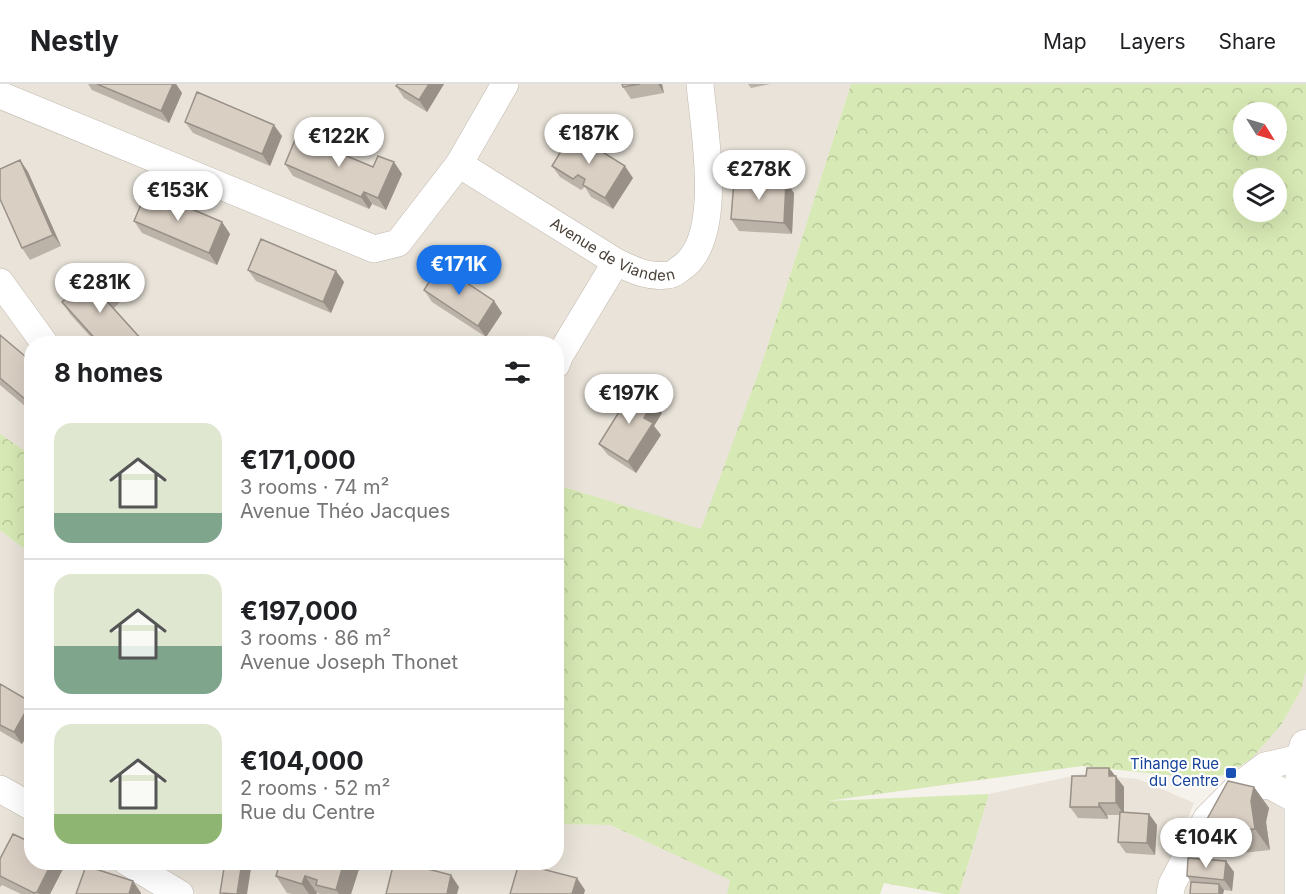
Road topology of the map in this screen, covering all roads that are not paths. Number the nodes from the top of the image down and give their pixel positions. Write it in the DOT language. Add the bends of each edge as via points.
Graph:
graph roads {
  1 [pos="505,84"];
  2 [pos="700,84"];
  3 [pos="0,95"];
  4 [pos="459,164"];
  5 [pos="616,262"];
  6 [pos="0,282"];
  7 [pos="39,336"];
  8 [pos="564,348"];
  9 [pos="1305,751"];
  10 [pos="1241,784"];
  11 [pos="0,789"];
  12 [pos="24,802"];
  13 [pos="1301,802"];
  14 [pos="140,870"];
  15 [pos="180,894"];
  16 [pos="1170,894"];
  17 [pos="1301,894"];
  1 -- 4 [label="street"];
  2 -- 5 [label="street, Avenue de Vianden" via="710,187 702,243 690,261 670,276 643,275"];
  3 -- 4 [label="street" via="374,249 398,243"];
  4 -- 5 [label="street, Avenue de Vianden"];
  5 -- 8 [label="street"];
  6 -- 7 [label="street"];
  9 -- 10 [label="street" via="1265,766"];
  9 -- 13 [label="street"];
  10 -- 13 [label="street" via="1271,786"];
  10 -- 16 [label="street" via="1208,818"];
  11 -- 12 [label="street"];
  13 -- 17 [label="street"];
  14 -- 15 [label="street"];
}
